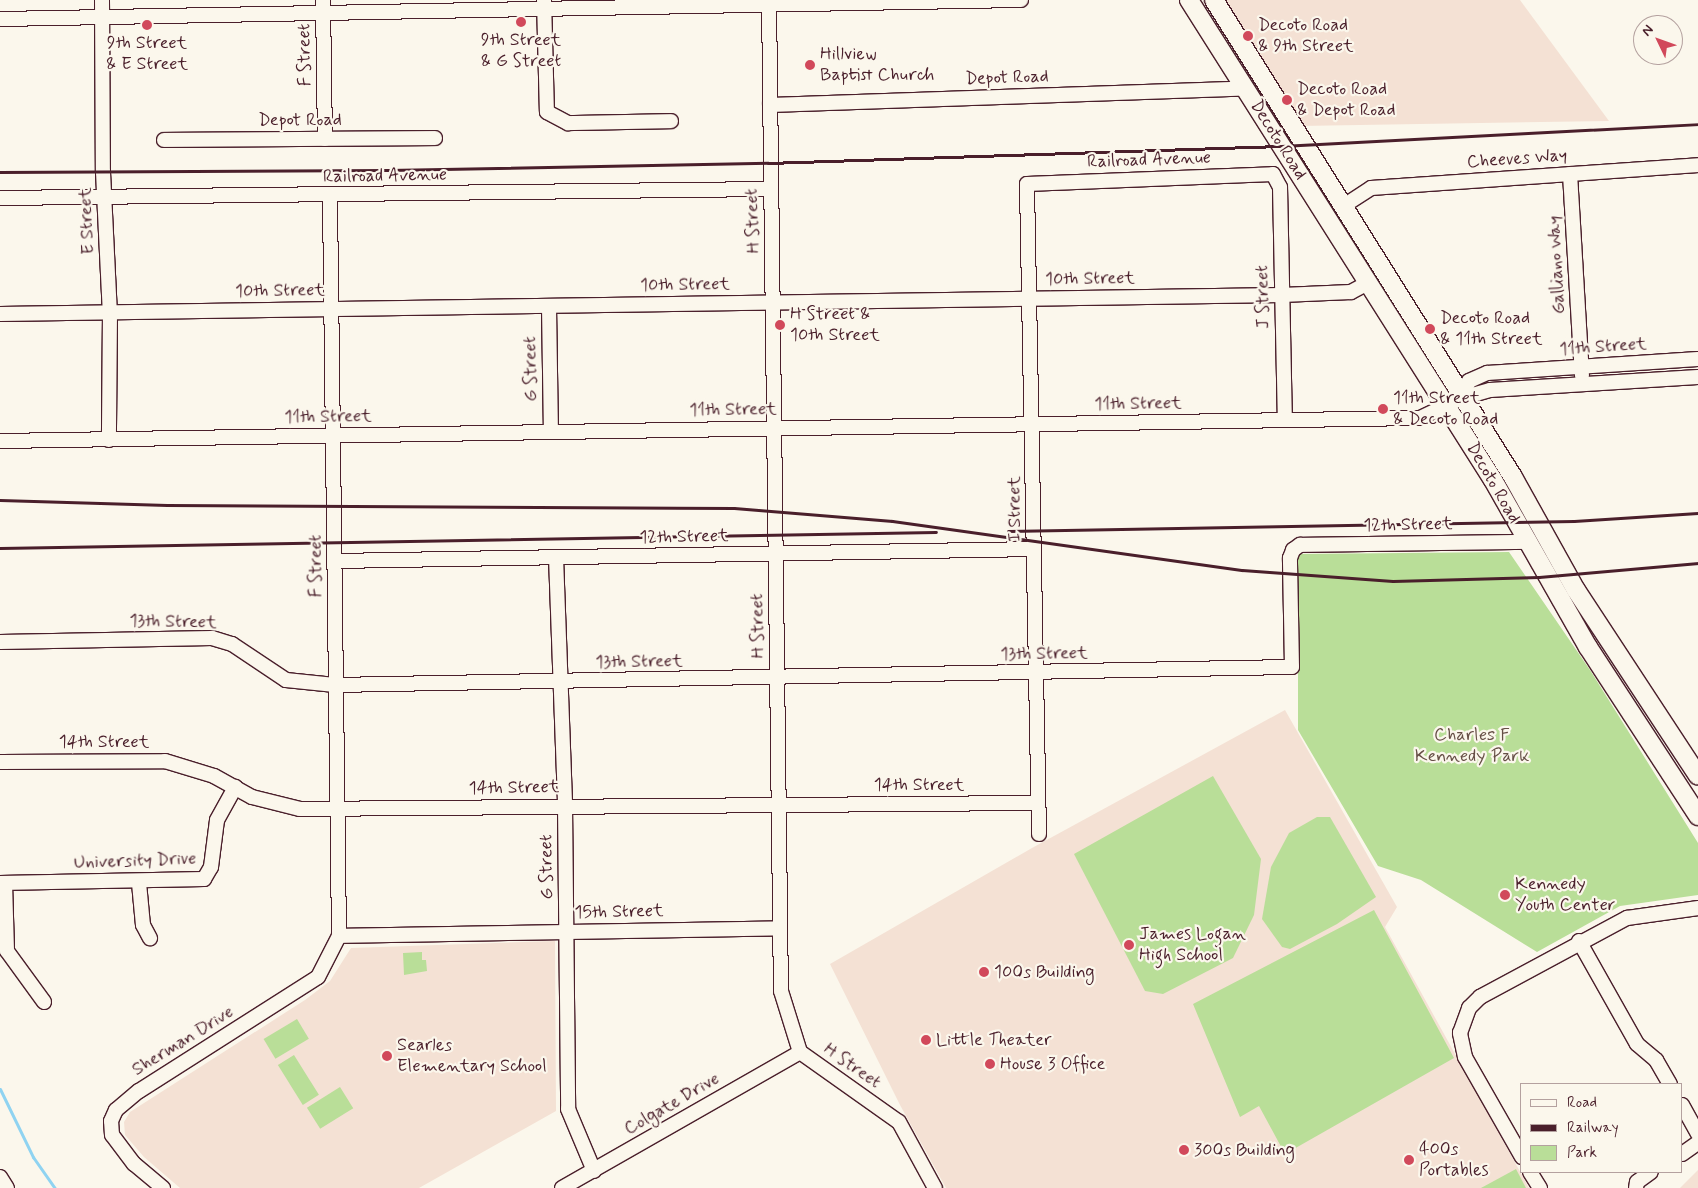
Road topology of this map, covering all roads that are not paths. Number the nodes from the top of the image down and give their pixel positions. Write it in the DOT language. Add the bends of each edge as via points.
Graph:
graph roads {
  1 [pos="102,0"];
  2 [pos="1021,0"];
  3 [pos="1189,0"];
  4 [pos="1214,0"];
  5 [pos="769,2"];
  6 [pos="544,4"];
  7 [pos="323,6"];
  8 [pos="103,16"];
  9 [pos="0,19"];
  10 [pos="1245,88"];
  11 [pos="770,105"];
  12 [pos="671,121"];
  13 [pos="436,138"];
  14 [pos="325,139"];
  15 [pos="164,140"];
  16 [pos="1698,165"];
  17 [pos="1273,174"];
  18 [pos="1570,174"];
  19 [pos="1027,184"];
  20 [pos="771,189"];
  21 [pos="330,196"];
  22 [pos="104,197"];
  23 [pos="0,198"];
  24 [pos="1345,205"];
  25 [pos="1368,283"];
  26 [pos="1282,295"];
  27 [pos="1030,298"];
  28 [pos="774,302"];
  29 [pos="549,307"];
  30 [pos="331,308"];
  31 [pos="110,313"];
  32 [pos="0,314"];
  33 [pos="1698,359"];
  34 [pos="1582,367"];
  35 [pos="1698,377"];
  36 [pos="1583,384"];
  37 [pos="1462,398"];
  38 [pos="1447,407"];
  39 [pos="1285,420"];
  40 [pos="1032,424"];
  41 [pos="772,428"];
  42 [pos="551,431"];
  43 [pos="333,436"];
  44 [pos="110,440"];
  45 [pos="0,441"];
  46 [pos="1526,542"];
  47 [pos="1034,549"];
  48 [pos="776,554"];
  49 [pos="556,557"];
  50 [pos="334,561"];
  51 [pos="0,642"];
  52 [pos="1292,667"];
  53 [pos="1038,674"];
  54 [pos="778,678"];
  55 [pos="560,682"];
  56 [pos="335,685"];
  57 [pos="0,762"];
  58 [pos="1698,776"];
  59 [pos="234,787"];
  60 [pos="1038,803"];
  61 [pos="778,805"];
  62 [pos="565,806"];
  63 [pos="336,810"];
  64 [pos="1698,816"];
  65 [pos="1039,834"];
  66 [pos="2,883"];
  67 [pos="138,883"];
  68 [pos="1698,908"];
  69 [pos="780,928"];
  70 [pos="566,932"];
  71 [pos="340,936"];
  72 [pos="150,938"];
  73 [pos="1578,941"];
  74 [pos="44,1002"];
  75 [pos="800,1052"];
  76 [pos="1669,1083"];
  77 [pos="1683,1107"];
  78 [pos="1698,1134"];
  79 [pos="1698,1143"];
  80 [pos="1683,1153"];
  81 [pos="1520,1154"];
  82 [pos="594,1171"];
  83 [pos="1531,1173"];
  84 [pos="1650,1173"];
  85 [pos="0,1177"];
  86 [pos="8,1188"];
  87 [pos="163,1188"];
  88 [pos="562,1188"];
  89 [pos="935,1188"];
  90 [pos="1540,1188"];
  91 [pos="1636,1188"];
  1 -- 8 [label="street, E Street"];
  2 -- 5 [label="street"];
  3 -- 10 [label="main road, Decoto Road"];
  4 -- 24 [label="main road, Decoto Road"];
  5 -- 6 [label="street"];
  5 -- 11 [label="street, H Street"];
  6 -- 7 [label="street"];
  6 -- 12 [label="street" via="547,112 568,123"];
  7 -- 8 [label="street"];
  7 -- 14 [label="street, F Street"];
  8 -- 9 [label="street"];
  8 -- 22 [label="street, E Street"];
  10 -- 11 [label="street, Depot Road"];
  10 -- 25 [label="main road, Decoto Road"];
  11 -- 20 [label="street, H Street" via="768,163"];
  13 -- 14 [label="street, Depot Road"];
  14 -- 15 [label="street, Depot Road"];
  16 -- 18 [label="street, Cheeves Way"];
  17 -- 19 [label="street, Railroad Avenue"];
  17 -- 26 [label="street, J Street" via="1280,187"];
  18 -- 24 [label="street, Cheeves Way" via="1370,188"];
  18 -- 34 [label="street, Galliano Way"];
  19 -- 27 [label="street, I Street"];
  20 -- 21 [label="street, Railroad Avenue"];
  20 -- 28 [label="street, H Street"];
  21 -- 22 [label="street, Railroad Avenue"];
  21 -- 30 [label="street, F Street"];
  22 -- 23 [label="street, Railroad Avenue"];
  22 -- 31 [label="street, E Street"];
  24 -- 37 [label="main road, Decoto Road"];
  25 -- 26 [label="street, 10th Street" via="1350,292"];
  25 -- 38 [label="main road, Decoto Road"];
  26 -- 27 [label="street, 10th Street"];
  26 -- 39 [label="street, J Street"];
  27 -- 28 [label="street, 10th Street"];
  27 -- 40 [label="street, I Street"];
  28 -- 29 [label="street, 10th Street"];
  28 -- 41 [label="street, H Street"];
  29 -- 30 [label="street, 10th Street"];
  29 -- 42 [label="street, G Street"];
  30 -- 31 [label="street, 10th Street"];
  30 -- 43 [label="street, F Street"];
  31 -- 32 [label="street, 10th Street"];
  31 -- 44 [label="street, E Street"];
  33 -- 34 [label="street, 11th Street"];
  34 -- 36 [label="street, Galliano Way"];
  34 -- 37 [label="street, 11th Street" via="1488,373 1469,381"];
  35 -- 36 [label="street, 11th Street"];
  36 -- 37 [label="street, 11th Street" via="1515,387"];
  37 -- 38 [label="street, 11th Street"];
  37 -- 58 [label="main road, Decoto Road" via="1513,477 1570,582"];
  38 -- 39 [label="street, 11th Street" via="1420,418"];
  38 -- 46 [label="main road, Decoto Road" via="1493,480"];
  39 -- 40 [label="street, 11th Street"];
  40 -- 41 [label="street, 11th Street"];
  40 -- 47 [label="street, I Street"];
  41 -- 42 [label="street, 11th Street"];
  41 -- 48 [label="street, H Street"];
  42 -- 43 [label="street, 11th Street"];
  43 -- 44 [label="street, 11th Street"];
  43 -- 50 [label="street, F Street"];
  44 -- 45 [label="street, 11th Street"];
  46 -- 52 [label="street, 12th Street" via="1300,545 1293,550"];
  46 -- 64 [label="main road, Decoto Road" via="1588,647"];
  47 -- 48 [label="street, 12th Street"];
  47 -- 53 [label="street, I Street"];
  48 -- 49 [label="street, 12th Street"];
  48 -- 54 [label="street, H Street"];
  49 -- 50 [label="street, 12th Street"];
  49 -- 55 [label="street, G Street"];
  50 -- 56 [label="street, F Street"];
  51 -- 56 [label="street, 13th Street" via="212,638 232,644 286,680"];
  52 -- 53 [label="street, 13th Street"];
  53 -- 54 [label="street, 13th Street"];
  53 -- 60 [label="street, I Street"];
  54 -- 55 [label="street, 13th Street"];
  54 -- 61 [label="street, H Street"];
  55 -- 56 [label="street, 13th Street"];
  55 -- 62 [label="street, G Street"];
  56 -- 63 [label="street, F Street"];
  57 -- 59 [label="street, 14th Street" via="165,761 214,776"];
  59 -- 63 [label="street, 14th Street" via="285,808"];
  59 -- 67 [label="street, University Drive" via="217,820 212,867 204,879"];
  60 -- 61 [label="street, 14th Street"];
  60 -- 65 [label="street, I Street"];
  61 -- 62 [label="street, 14th Street"];
  61 -- 69 [label="street, H Street"];
  62 -- 63 [label="street, 14th Street"];
  62 -- 70 [label="street, G Street"];
  63 -- 71 [label="street, F Street"];
  66 -- 67 [label="street, University Drive"];
  66 -- 74 [label="street" via="7,951"];
  67 -- 72 [label="street" via="143,925"];
  68 -- 73 [label="street" via="1626,918"];
  69 -- 70 [label="street, 15th Street"];
  69 -- 75 [label="street, H Street" via="781,991"];
  70 -- 71 [label="street, 15th Street"];
  70 -- 82 [label="street, G Street" via="568,1109"];
  71 -- 87 [label="street, Sherman Drive" via="318,977 139,1091 116,1110 111,1121 112,1135 134,1164"];
  73 -- 76 [label="street" via="1637,1044 1656,1060"];
  73 -- 81 [label="street" via="1480,997 1469,1008 1462,1024 1461,1043 1465,1058"];
  75 -- 82 [label="street, Colgate Drive"];
  75 -- 89 [label="street, H Street" via="899,1122"];
  77 -- 78 [label="street"];
  79 -- 80 [label="street"];
  82 -- 88 [label="street, Colgate Drive"];
  83 -- 90 [label="street"];
  84 -- 91 [label="street" via="1637,1182"];
  85 -- 86 [label="street"];
}
